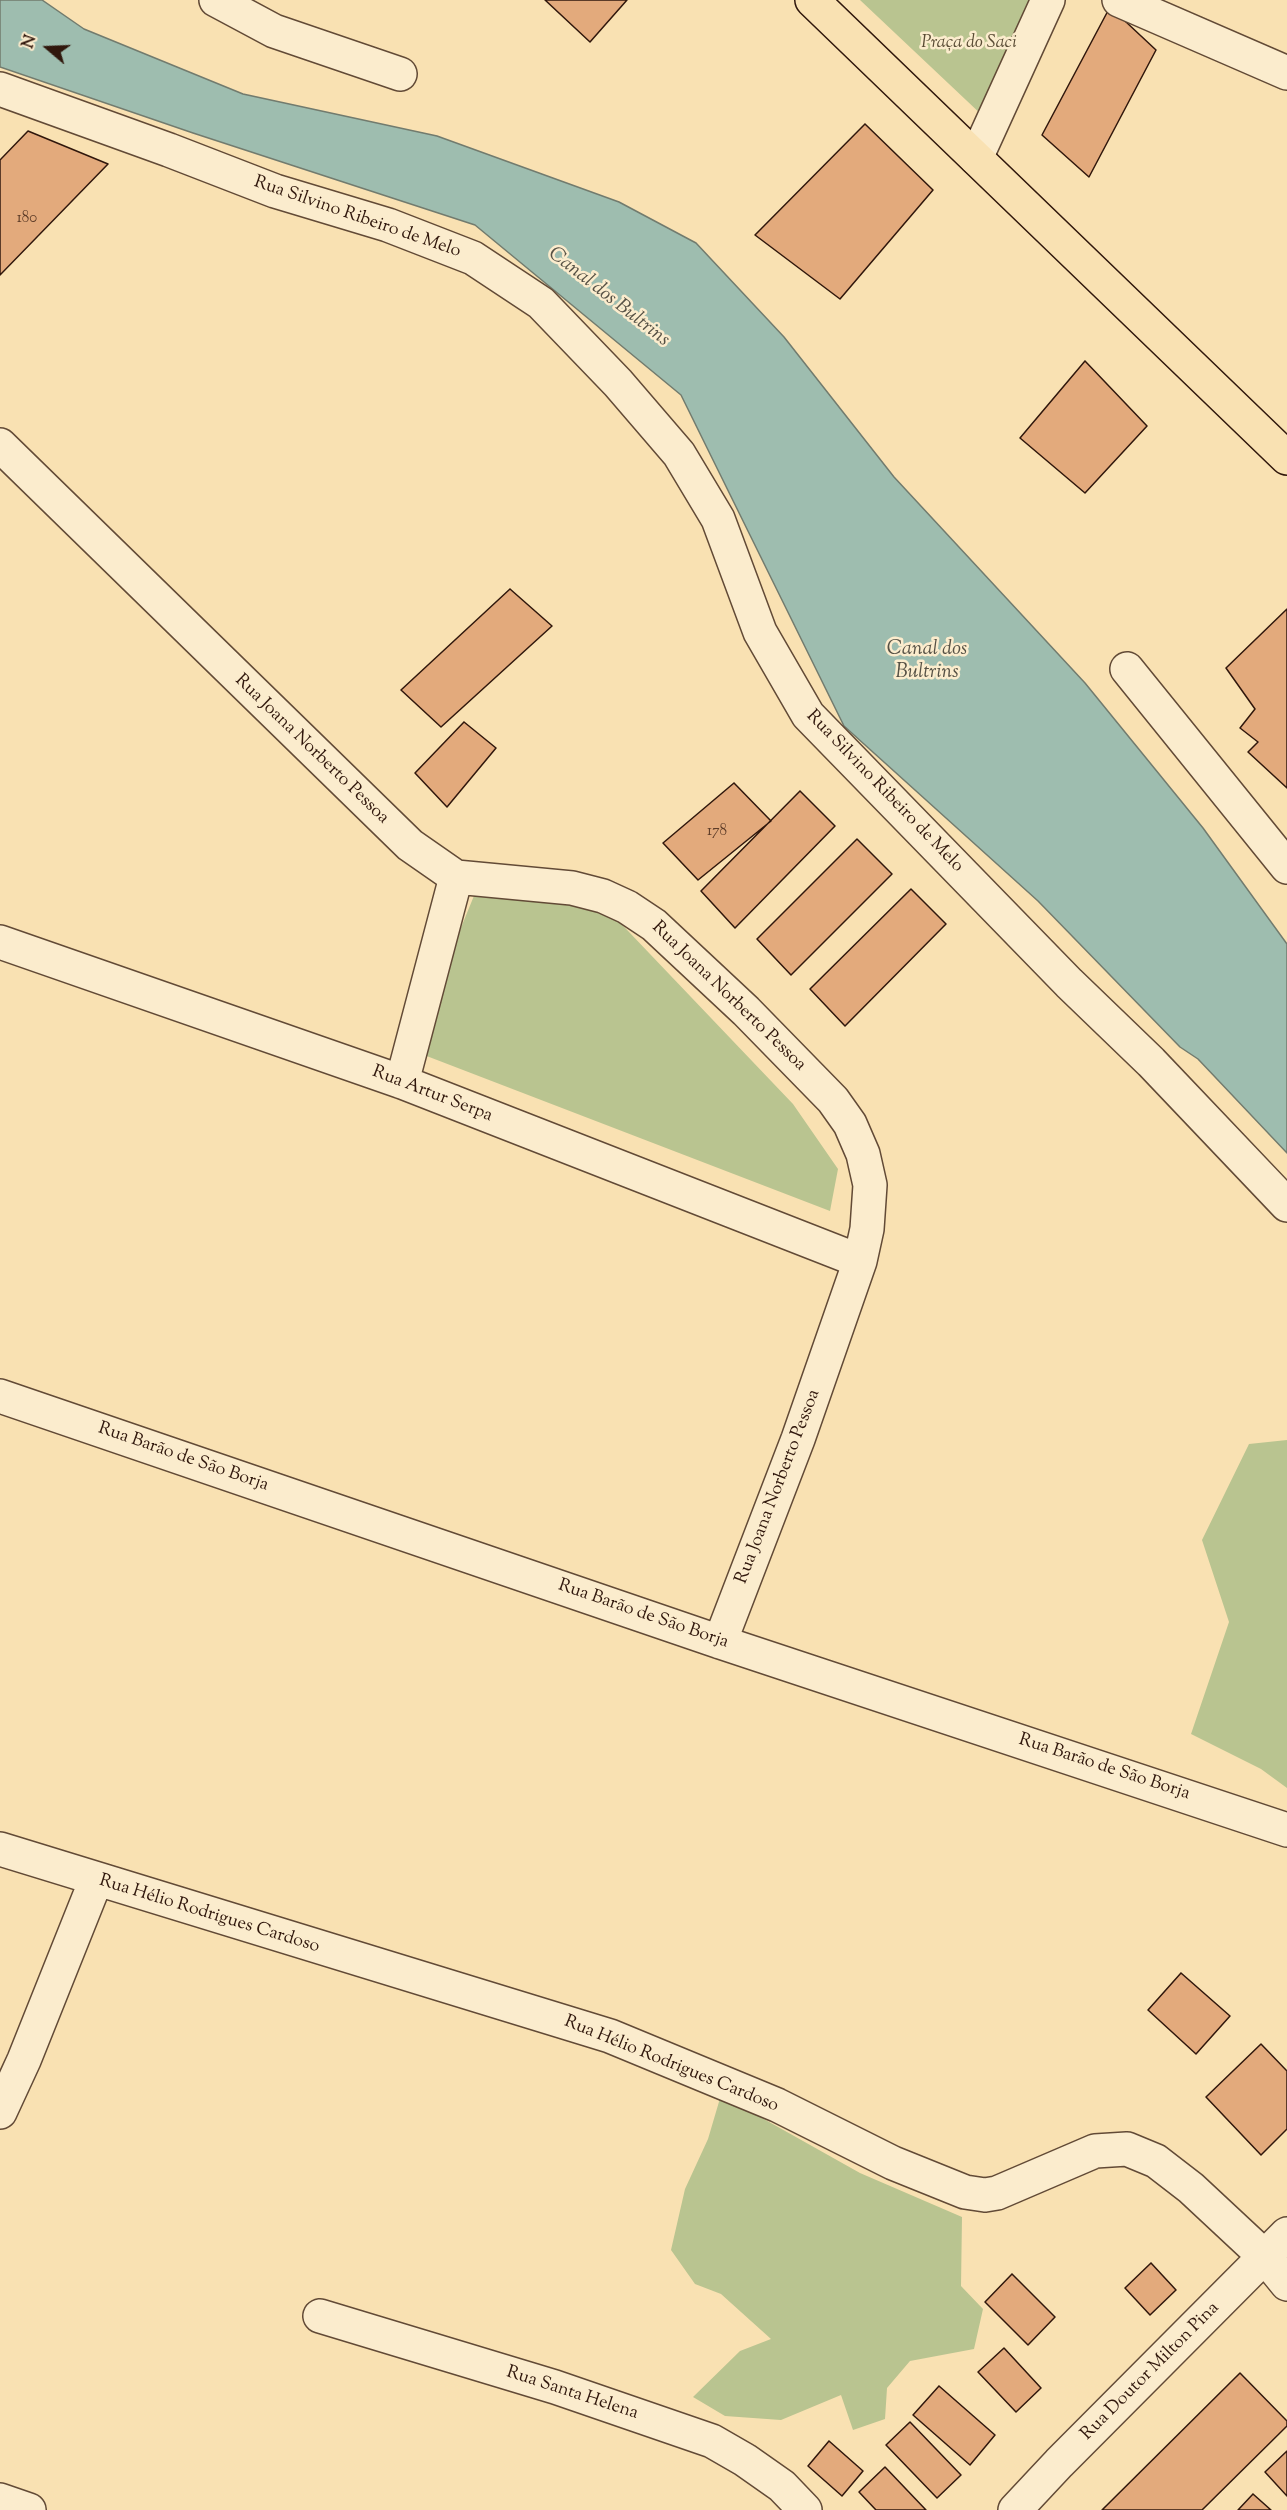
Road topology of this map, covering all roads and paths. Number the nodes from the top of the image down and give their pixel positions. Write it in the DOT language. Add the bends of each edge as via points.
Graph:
graph roads {
  1 [pos="216,0"];
  2 [pos="812,0"];
  3 [pos="1048,0"];
  4 [pos="1119,0"];
  5 [pos="1287,73"];
  6 [pos="400,74"];
  7 [pos="0,89"];
  8 [pos="976,158"];
  9 [pos="0,445"];
  10 [pos="1287,458"];
  11 [pos="1127,669"];
  12 [pos="1287,867"];
  13 [pos="456,877"];
  14 [pos="0,942"];
  15 [pos="402,1082"];
  16 [pos="1287,1205"];
  17 [pos="860,1261"];
  18 [pos="0,1396"];
  19 [pos="720,1642"];
  20 [pos="1287,1830"];
  21 [pos="0,1849"];
  22 [pos="96,1880"];
  23 [pos="0,2112"];
  24 [pos="1276,2246"];
  25 [pos="1287,2284"];
  26 [pos="320,2316"];
  27 [pos="0,2500"];
  28 [pos="29,2510"];
  29 [pos="805,2510"];
  30 [pos="1016,2510"];
  1 -- 6 [label="street" via="274,31"];
  2 -- 8 [label="main road"];
  3 -- 8 [label="street"];
  4 -- 5 [label="street"];
  7 -- 16 [label="street, Rua Silvino Ribeiro de Melo" via="274,191 388,225 473,258 542,303 679,454 718,519 760,632 808,715"];
  8 -- 10 [label="main road"];
  9 -- 13 [label="street, Rua Joana Norberto Pessoa" via="393,829"];
  11 -- 12 [label="street"];
  13 -- 15 [label="street"];
  13 -- 17 [label="street, Rua Joana Norberto Pessoa" via="572,888 603,896 654,925 683,951 826,1092 850,1124 863,1154 870,1185"];
  14 -- 15 [label="street, Rua Artur Serpa"];
  15 -- 17 [label="street, Rua Artur Serpa"];
  17 -- 19 [label="street, Rua Joana Norberto Pessoa" via="798,1439"];
  18 -- 19 [label="street, Rua Barão de São Borja"];
  19 -- 20 [label="street, Rua Barão de São Borja"];
  21 -- 22 [label="street, Rua Hélio Rodrigues Cardoso"];
  22 -- 23 [label="street"];
  22 -- 24 [label="street, Rua Hélio Rodrigues Cardoso" via="610,2036 777,2105 893,2163 965,2192 997,2193 1095,2151 1127,2149 1168,2169"];
  24 -- 25 [label="street, Rua Hélio Rodrigues Cardoso"];
  24 -- 30 [label="street, Rua Doutor Milton Pina"];
  26 -- 29 [label="street, Rua Santa Helena" via="555,2387 712,2441 782,2486"];
  27 -- 28 [label="street"];
}
